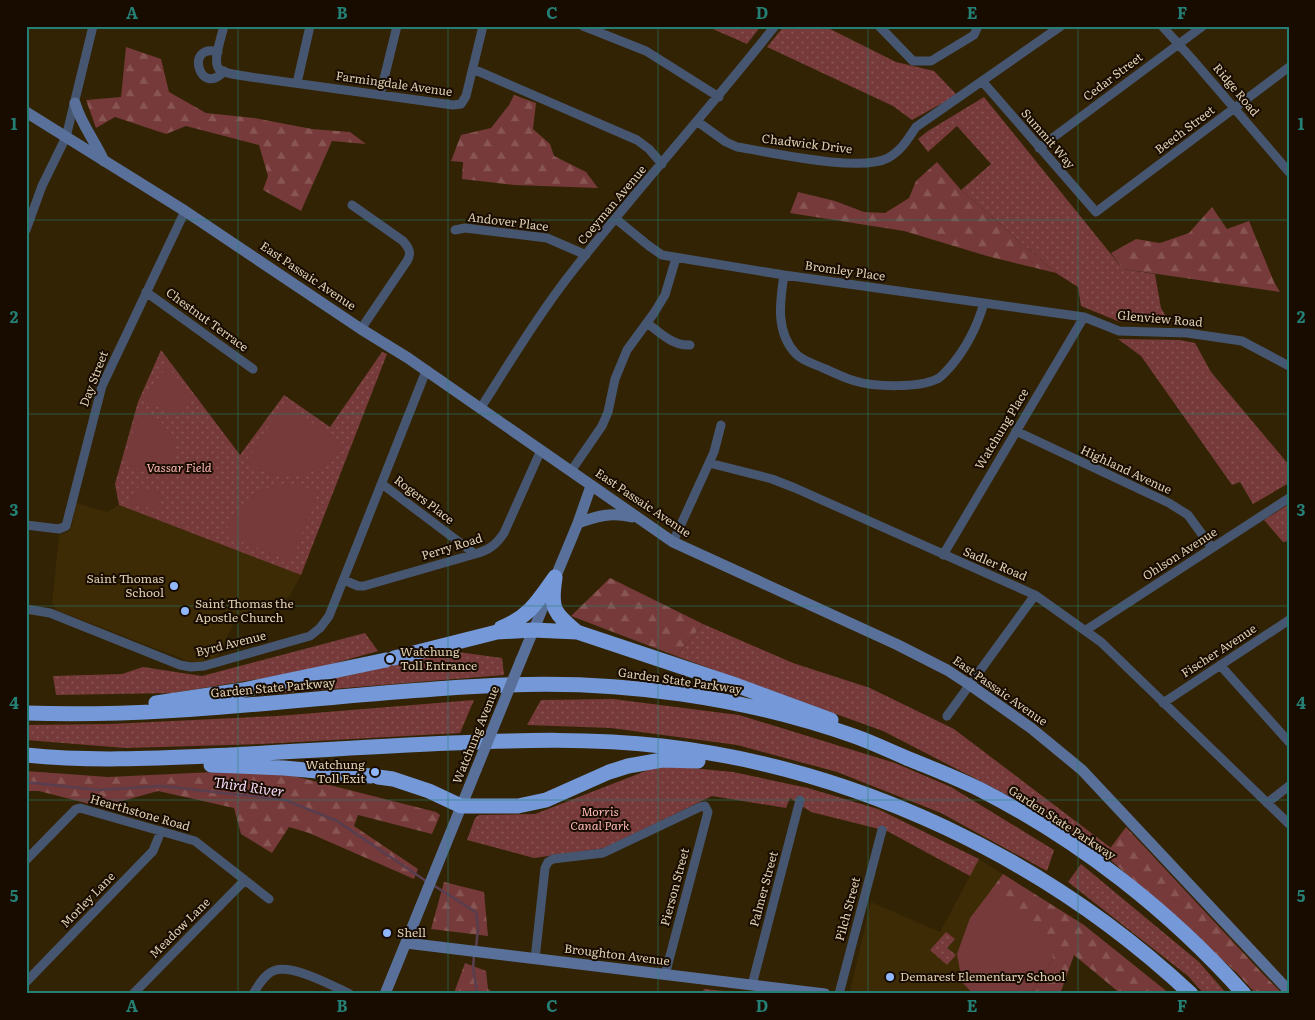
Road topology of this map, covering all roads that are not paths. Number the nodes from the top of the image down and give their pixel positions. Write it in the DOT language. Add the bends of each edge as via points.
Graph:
graph roads {
  1 [pos="93,26"];
  2 [pos="224,26"];
  3 [pos="310,26"];
  4 [pos="397,26"];
  5 [pos="483,26"];
  6 [pos="583,26"];
  7 [pos="775,26"];
  8 [pos="879,26"];
  9 [pos="978,26"];
  10 [pos="1061,26"];
  11 [pos="1162,26"];
  12 [pos="1202,26"];
  13 [pos="1179,44"];
  14 [pos="218,52"];
  15 [pos="1289,67"];
  16 [pos="474,69"];
  17 [pos="224,71"];
  18 [pos="982,81"];
  19 [pos="297,83"];
  20 [pos="380,95"];
  21 [pos="719,97"];
  22 [pos="74,103"];
  23 [pos="1235,108"];
  24 [pos="26,112"];
  25 [pos="698,122"];
  26 [pos="66,137"];
  27 [pos="1039,148"];
  28 [pos="104,161"];
  29 [pos="662,164"];
  30 [pos="1289,171"];
  31 [pos="352,205"];
  32 [pos="185,211"];
  33 [pos="1096,212"];
  34 [pos="616,219"];
  35 [pos="26,230"];
  36 [pos="455,230"];
  37 [pos="586,255"];
  38 [pos="676,258"];
  39 [pos="784,275"];
  40 [pos="146,292"];
  41 [pos="984,303"];
  42 [pos="1084,317"];
  43 [pos="647,323"];
  44 [pos="361,328"];
  45 [pos="690,345"];
  46 [pos="1289,366"];
  47 [pos="253,369"];
  48 [pos="426,371"];
  49 [pos="480,409"];
  50 [pos="721,425"];
  51 [pos="1016,431"];
  52 [pos="541,450"];
  53 [pos="709,463"];
  54 [pos="571,471"];
  55 [pos="382,484"];
  56 [pos="591,486"];
  57 [pos="1289,498"];
  58 [pos="642,522"];
  59 [pos="578,524"];
  60 [pos="26,525"];
  61 [pos="673,542"];
  62 [pos="1212,548"];
  63 [pos="475,554"];
  64 [pos="943,555"];
  65 [pos="555,576"];
  66 [pos="344,580"];
  67 [pos="1035,595"];
  68 [pos="26,609"];
  69 [pos="1289,620"];
  70 [pos="533,630"];
  71 [pos="1086,630"];
  72 [pos="576,632"];
  73 [pos="486,634"];
  74 [pos="1220,665"];
  75 [pos="970,684"];
  76 [pos="1162,703"];
  77 [pos="26,713"];
  78 [pos="70,714"];
  79 [pos="947,716"];
  80 [pos="857,737"];
  81 [pos="1289,742"];
  82 [pos="26,755"];
  83 [pos="130,760"];
  84 [pos="820,780"];
  85 [pos="1289,786"];
  86 [pos="800,800"];
  87 [pos="1267,803"];
  88 [pos="461,806"];
  89 [pos="1289,824"];
  90 [pos="882,830"];
  91 [pos="162,831"];
  92 [pos="26,860"];
  93 [pos="245,880"];
  94 [pos="268,899"];
  95 [pos="406,943"];
  96 [pos="535,959"];
  97 [pos="665,975"];
  98 [pos="26,982"];
  99 [pos="752,985"];
  100 [pos="1289,991"];
  101 [pos="133,994"];
  102 [pos="253,994"];
  103 [pos="350,994"];
  104 [pos="385,994"];
  105 [pos="826,994"];
  106 [pos="839,994"];
  107 [pos="1191,994"];
  108 [pos="1244,994"];
  1 -- 22 [label="street"];
  2 -- 14 [label="street"];
  3 -- 19 [label="street"];
  4 -- 20 [label="street"];
  5 -- 16 [label="street, Farmingdale Avenue"];
  6 -- 21 [label="street" via="646,51"];
  7 -- 21 [label="street, Coeyman Avenue"];
  8 -- 9 [label="street" via="913,62 931,61 974,35"];
  10 -- 18 [label="street, Chadwick Drive"];
  11 -- 13 [label="street, Ridge Road"];
  12 -- 13 [label="street, Cedar Street"];
  13 -- 23 [label="street, Ridge Road"];
  13 -- 27 [label="street, Cedar Street"];
  14 -- 17 [label="street" via="217,65"];
  14 -- 17 [label="street" via="209,51 202,55 198,62 199,71 212,78"];
  15 -- 23 [label="street, Beech Street"];
  16 -- 20 [label="street, Farmingdale Avenue" via="464,101 458,105"];
  16 -- 29 [label="street" via="637,140"];
  17 -- 19 [label="street, Farmingdale Avenue"];
  18 -- 25 [label="street, Chadwick Drive" via="916,128 902,148 887,159 865,163 842,164 737,147"];
  18 -- 27 [label="street, Summit Way"];
  19 -- 20 [label="street, Farmingdale Avenue"];
  21 -- 25 [label="street, Coeyman Avenue"];
  22 -- 26 [label="street"];
  22 -- 28 [label="main road"];
  23 -- 30 [label="street, Ridge Road"];
  23 -- 33 [label="street, Beech Street"];
  24 -- 26 [label="main road, East Passaic Avenue"];
  25 -- 29 [label="street, Coeyman Avenue"];
  26 -- 28 [label="main road, East Passaic Avenue"];
  26 -- 35 [label="street" via="42,186"];
  27 -- 33 [label="street, Summit Way"];
  28 -- 32 [label="main road, East Passaic Avenue"];
  29 -- 34 [label="street, Coeyman Avenue"];
  31 -- 44 [label="street" via="403,241 410,251 407,261"];
  32 -- 40 [label="street, Day Street"];
  32 -- 44 [label="main road, East Passaic Avenue"];
  34 -- 37 [label="street, Coeyman Avenue"];
  34 -- 38 [label="street, Bromley Place" via="662,255"];
  36 -- 37 [label="street, Andover Place" via="465,228 547,238"];
  37 -- 49 [label="street, Coeyman Avenue" via="530,330"];
  38 -- 39 [label="street, Bromley Place"];
  38 -- 43 [label="street" via="665,295"];
  39 -- 41 [label="street, Bromley Place"];
  39 -- 41 [label="street" via="780,316 784,333 796,354 807,362 854,381 871,384 904,385 938,379 966,346"];
  40 -- 47 [label="street, Chestnut Terrace"];
  40 -- 60 [label="street, Day Street" via="102,386 66,526 59,529"];
  41 -- 42 [label="street, Bromley Place"];
  42 -- 46 [label="street, Glenview Road" via="1119,331 1187,332 1242,341"];
  42 -- 51 [label="street, Watchung Place"];
  43 -- 45 [label="street" via="675,343"];
  43 -- 54 [label="street" via="627,350 602,426"];
  44 -- 48 [label="main road, East Passaic Avenue"];
  48 -- 49 [label="main road, East Passaic Avenue"];
  48 -- 55 [label="street, Byrd Avenue"];
  49 -- 52 [label="main road, East Passaic Avenue"];
  50 -- 53 [label="street"];
  51 -- 62 [label="street, Highland Avenue" via="1169,503 1188,515"];
  51 -- 64 [label="street, Watchung Place"];
  52 -- 54 [label="main road, East Passaic Avenue"];
  52 -- 63 [label="street, Perry Road" via="498,543"];
  53 -- 61 [label="street"];
  53 -- 64 [label="street, Sadler Road" via="795,488"];
  54 -- 56 [label="main road, East Passaic Avenue"];
  55 -- 63 [label="street, Rogers Place"];
  55 -- 66 [label="street, Byrd Avenue"];
  56 -- 58 [label="main road, East Passaic Avenue"];
  56 -- 59 [label="main road, Watchung Avenue"];
  57 -- 62 [label="street, Ohlson Avenue"];
  58 -- 59 [label="main road" via="618,514 604,514"];
  58 -- 61 [label="main road, East Passaic Avenue"];
  59 -- 65 [label="main road, Watchung Avenue"];
  61 -- 75 [label="main road, East Passaic Avenue" via="898,645"];
  62 -- 71 [label="street, Ohlson Avenue"];
  63 -- 66 [label="street, Perry Road" via="364,586"];
  64 -- 67 [label="street, Sadler Road"];
  65 -- 70 [label="main road, Watchung Avenue"];
  65 -- 72 [label="highway" via="553,604 560,619"];
  65 -- 73 [label="highway" via="526,615"];
  66 -- 68 [label="street, Byrd Avenue" via="329,616 310,636 204,666 180,665 50,613"];
  67 -- 71 [label="street, Sadler Road"];
  67 -- 75 [label="street"];
  69 -- 74 [label="street, Fischer Avenue"];
  70 -- 72 [label="highway"];
  70 -- 73 [label="highway"];
  70 -- 88 [label="main road, Watchung Avenue, bridge"];
  71 -- 76 [label="street, Sadler Road"];
  72 -- 80 [label="highway" via="824,717"];
  73 -- 78 [label="highway" via="390,659 243,690"];
  74 -- 76 [label="street, Fischer Avenue"];
  74 -- 81 [label="street"];
  75 -- 79 [label="street"];
  75 -- 100 [label="main road, East Passaic Avenue" via="1082,770"];
  76 -- 87 [label="street, Sadler Road"];
  77 -- 78 [label="highway, Garden State Parkway"];
  78 -- 80 [label="highway, Garden State Parkway" via="179,711 504,684 558,684 641,689 721,700 775,712"];
  80 -- 108 [label="highway, Garden State Parkway" via="979,789 1076,846 1161,912"];
  82 -- 83 [label="highway"];
  83 -- 84 [label="highway" via="556,740 664,746 768,766"];
  83 -- 88 [label="highway" via="374,776 429,791"];
  84 -- 88 [label="highway" via="701,762 662,760 609,772 531,804"];
  84 -- 107 [label="highway" via="920,816 1009,860 1093,913"];
  85 -- 87 [label="street"];
  86 -- 99 [label="street, Palmer Street"];
  87 -- 89 [label="street, Sadler Road"];
  88 -- 95 [label="main road, Watchung Avenue"];
  90 -- 106 [label="street, Pilch Street"];
  91 -- 92 [label="street, Hearthstone Road" via="80,808"];
  91 -- 93 [label="street, Hearthstone Road" via="194,841"];
  91 -- 98 [label="street, Morley Lane" via="153,851"];
  93 -- 94 [label="street, Hearthstone Road"];
  93 -- 101 [label="street, Meadow Lane"];
  95 -- 96 [label="main road, Broughton Avenue"];
  95 -- 104 [label="main road, Watchung Avenue"];
  96 -- 97 [label="main road, Broughton Avenue"];
  96 -- 97 [label="street, Pierson Street" via="548,862 603,853 705,806 708,812"];
  97 -- 99 [label="main road, Broughton Avenue"];
  99 -- 105 [label="main road, Broughton Avenue"];
  102 -- 103 [label="street" via="271,971 280,968 293,970"];
}
